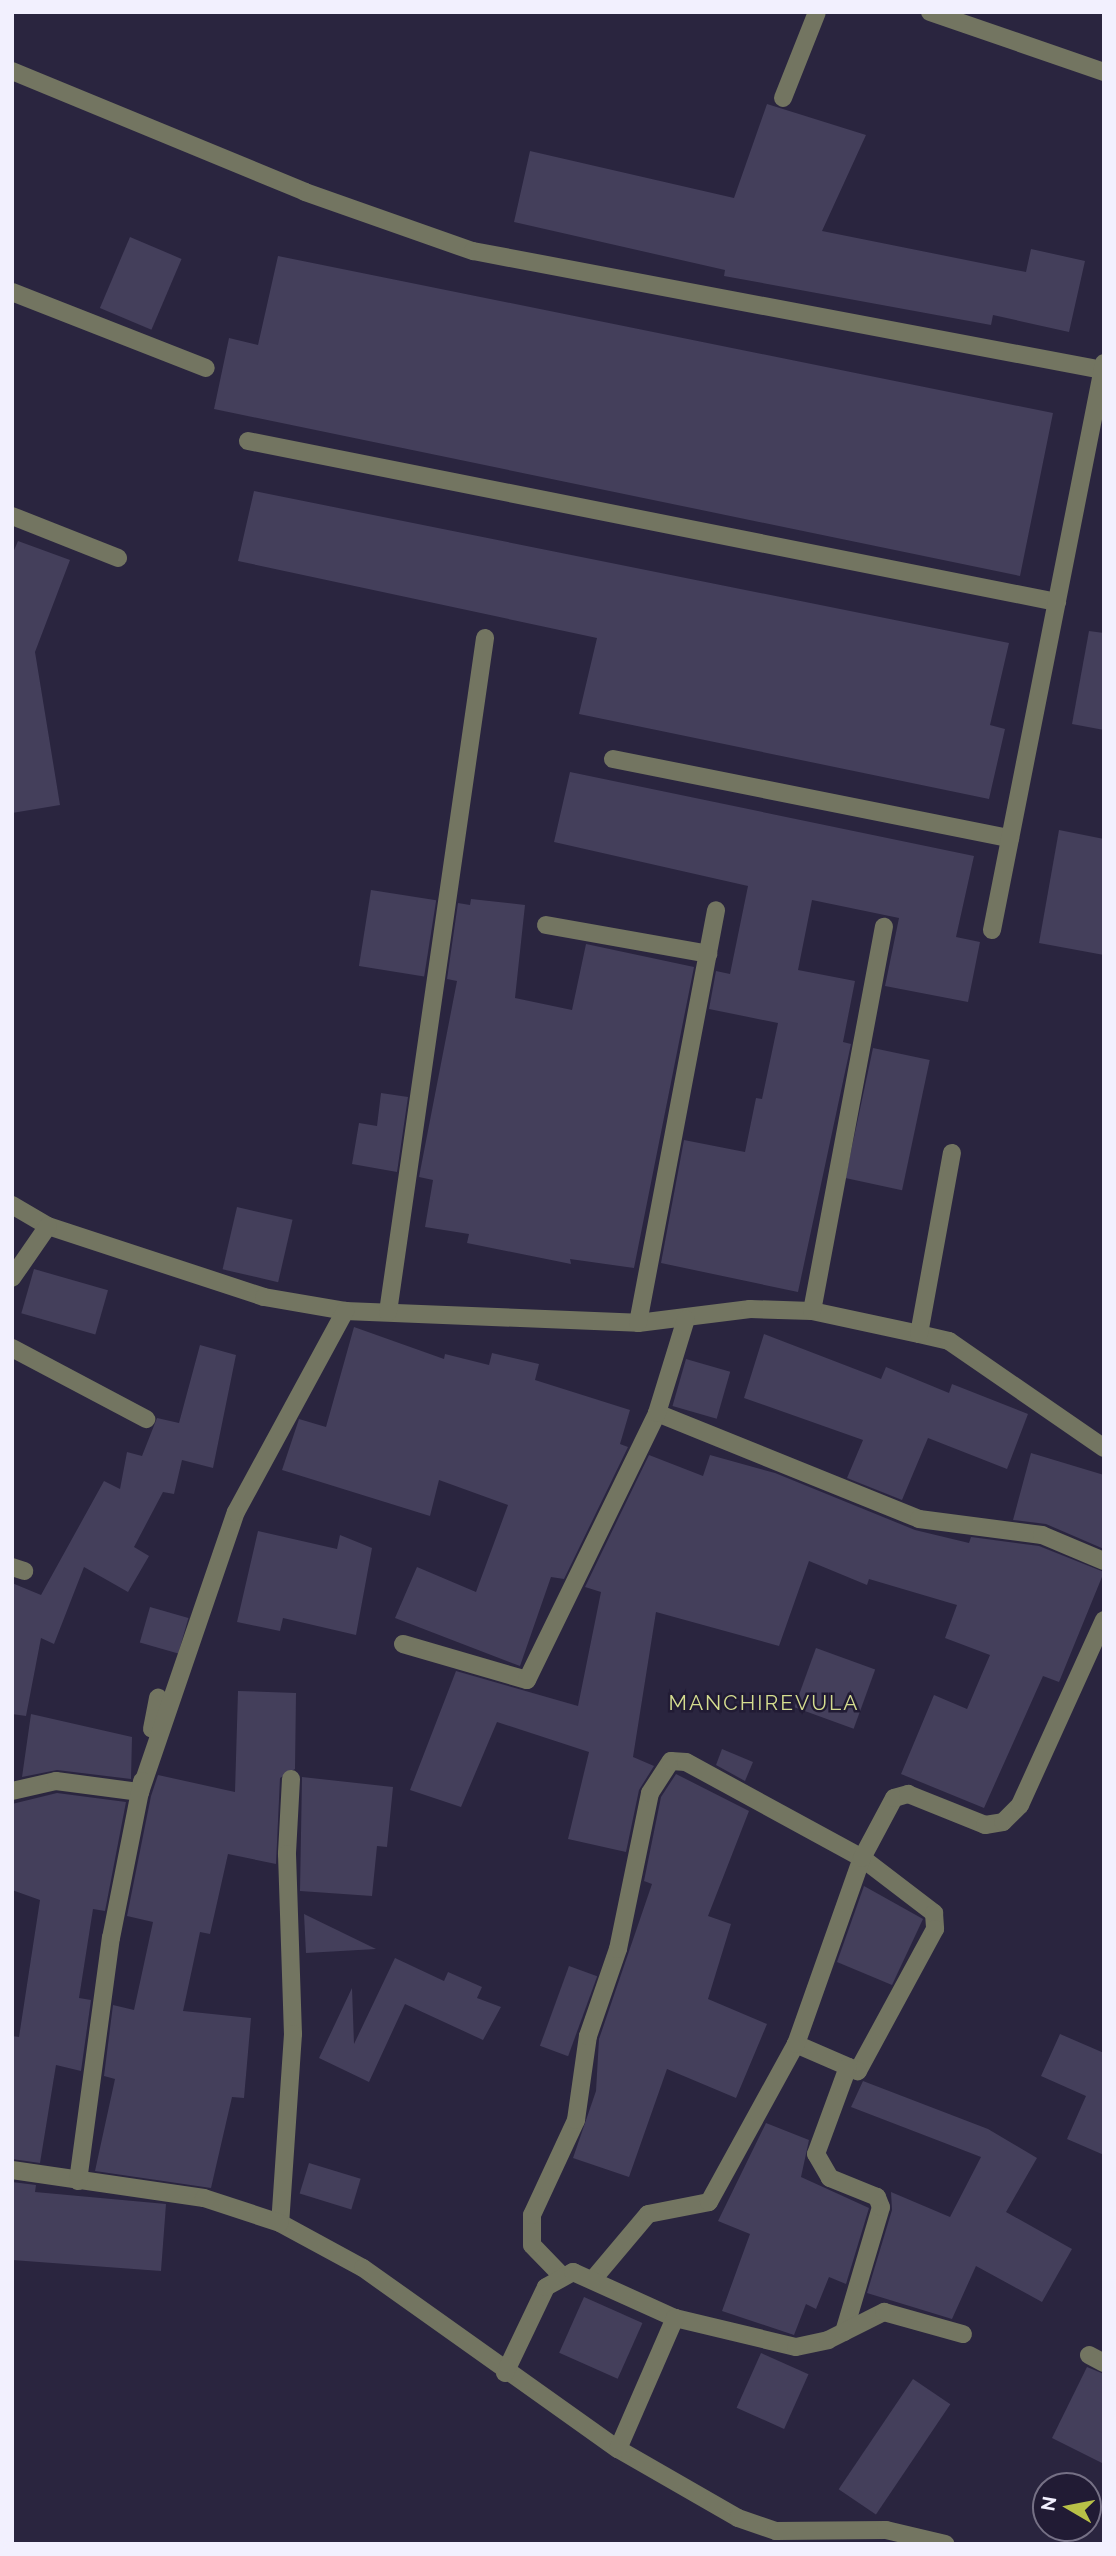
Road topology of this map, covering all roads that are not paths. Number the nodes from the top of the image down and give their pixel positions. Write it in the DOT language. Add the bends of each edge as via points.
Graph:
graph roads {
  1 [pos="817,12"];
  2 [pos="930,12"];
  3 [pos="12,71"];
  4 [pos="1104,72"];
  5 [pos="783,98"];
  6 [pos="12,292"];
  7 [pos="1103,366"];
  8 [pos="206,368"];
  9 [pos="248,441"];
  10 [pos="12,516"];
  11 [pos="118,558"];
  12 [pos="1057,602"];
  13 [pos="485,638"];
  14 [pos="613,759"];
  15 [pos="1010,838"];
  16 [pos="716,910"];
  17 [pos="546,925"];
  18 [pos="884,927"];
  19 [pos="992,930"];
  20 [pos="708,954"];
  21 [pos="953,1153"];
  22 [pos="12,1205"];
  23 [pos="48,1226"];
  24 [pos="12,1278"];
  25 [pos="345,1311"];
  26 [pos="812,1311"];
  27 [pos="388,1312"];
  28 [pos="686,1319"];
  29 [pos="638,1323"];
  30 [pos="919,1334"];
  31 [pos="12,1348"];
  32 [pos="657,1413"];
  33 [pos="146,1419"];
  34 [pos="1104,1448"];
  35 [pos="1104,1561"];
  36 [pos="1104,1620"];
  37 [pos="402,1644"];
  38 [pos="158,1698"];
  39 [pos="291,1779"];
  40 [pos="12,1791"];
  41 [pos="140,1792"];
  42 [pos="862,1858"];
  43 [pos="796,2044"];
  44 [pos="848,2067"];
  45 [pos="12,2170"];
  46 [pos="78,2181"];
  47 [pos="280,2223"];
  48 [pos="562,2276"];
  49 [pos="595,2277"];
  50 [pos="675,2318"];
  51 [pos="844,2332"];
  52 [pos="962,2334"];
  53 [pos="505,2372"];
  54 [pos="618,2449"];
  55 [pos="945,2544"];
  1 -- 5 [label="street"];
  2 -- 4 [label="street"];
  3 -- 7 [label="street" via="305,192 473,251"];
  6 -- 8 [label="street"];
  7 -- 12 [label="street"];
  9 -- 12 [label="street"];
  10 -- 11 [label="street"];
  12 -- 15 [label="street"];
  13 -- 27 [label="street"];
  14 -- 15 [label="street"];
  15 -- 19 [label="street"];
  16 -- 20 [label="street"];
  17 -- 20 [label="street"];
  18 -- 26 [label="street"];
  20 -- 29 [label="street"];
  21 -- 30 [label="street"];
  22 -- 23 [label="street"];
  23 -- 24 [label="street"];
  23 -- 25 [label="street" via="264,1297"];
  25 -- 27 [label="street"];
  25 -- 41 [label="street" via="236,1512"];
  26 -- 28 [label="street" via="750,1309"];
  26 -- 30 [label="street"];
  27 -- 29 [label="street"];
  28 -- 29 [label="street"];
  28 -- 32 [label="street"];
  30 -- 34 [label="street" via="949,1341"];
  31 -- 33 [label="street"];
  32 -- 35 [label="street" via="919,1519 1042,1535"];
  32 -- 37 [label="street" via="527,1680"];
  36 -- 42 [label="street" via="1020,1805 1003,1822 985,1825 927,1799 894,1798"];
  38 -- 41 [label="street"];
  39 -- 47 [label="street" via="287,1854 293,2034"];
  40 -- 41 [label="street" via="56,1781"];
  41 -- 46 [label="street" via="111,1938"];
  42 -- 43 [label="street"];
  42 -- 44 [label="street" via="923,1901 936,1922 858,2071"];
  42 -- 48 [label="street" via="686,1762 671,1761 660,1771 618,1949 588,2036 576,2120 532,2215 532,2245"];
  43 -- 44 [label="street"];
  43 -- 49 [label="street" via="709,2202 648,2214"];
  44 -- 51 [label="street" via="816,2154 830,2178 877,2197 881,2207"];
  45 -- 46 [label="street"];
  46 -- 47 [label="street" via="204,2198"];
  47 -- 53 [label="street" via="363,2268"];
  48 -- 49 [label="street"];
  48 -- 53 [label="street" via="547,2287"];
  49 -- 50 [label="street"];
  50 -- 51 [label="street" via="796,2347"];
  50 -- 54 [label="street"];
  51 -- 52 [label="street" via="884,2312"];
  53 -- 54 [label="street"];
  54 -- 55 [label="street" via="680,2488 776,2531 886,2529"];
}
